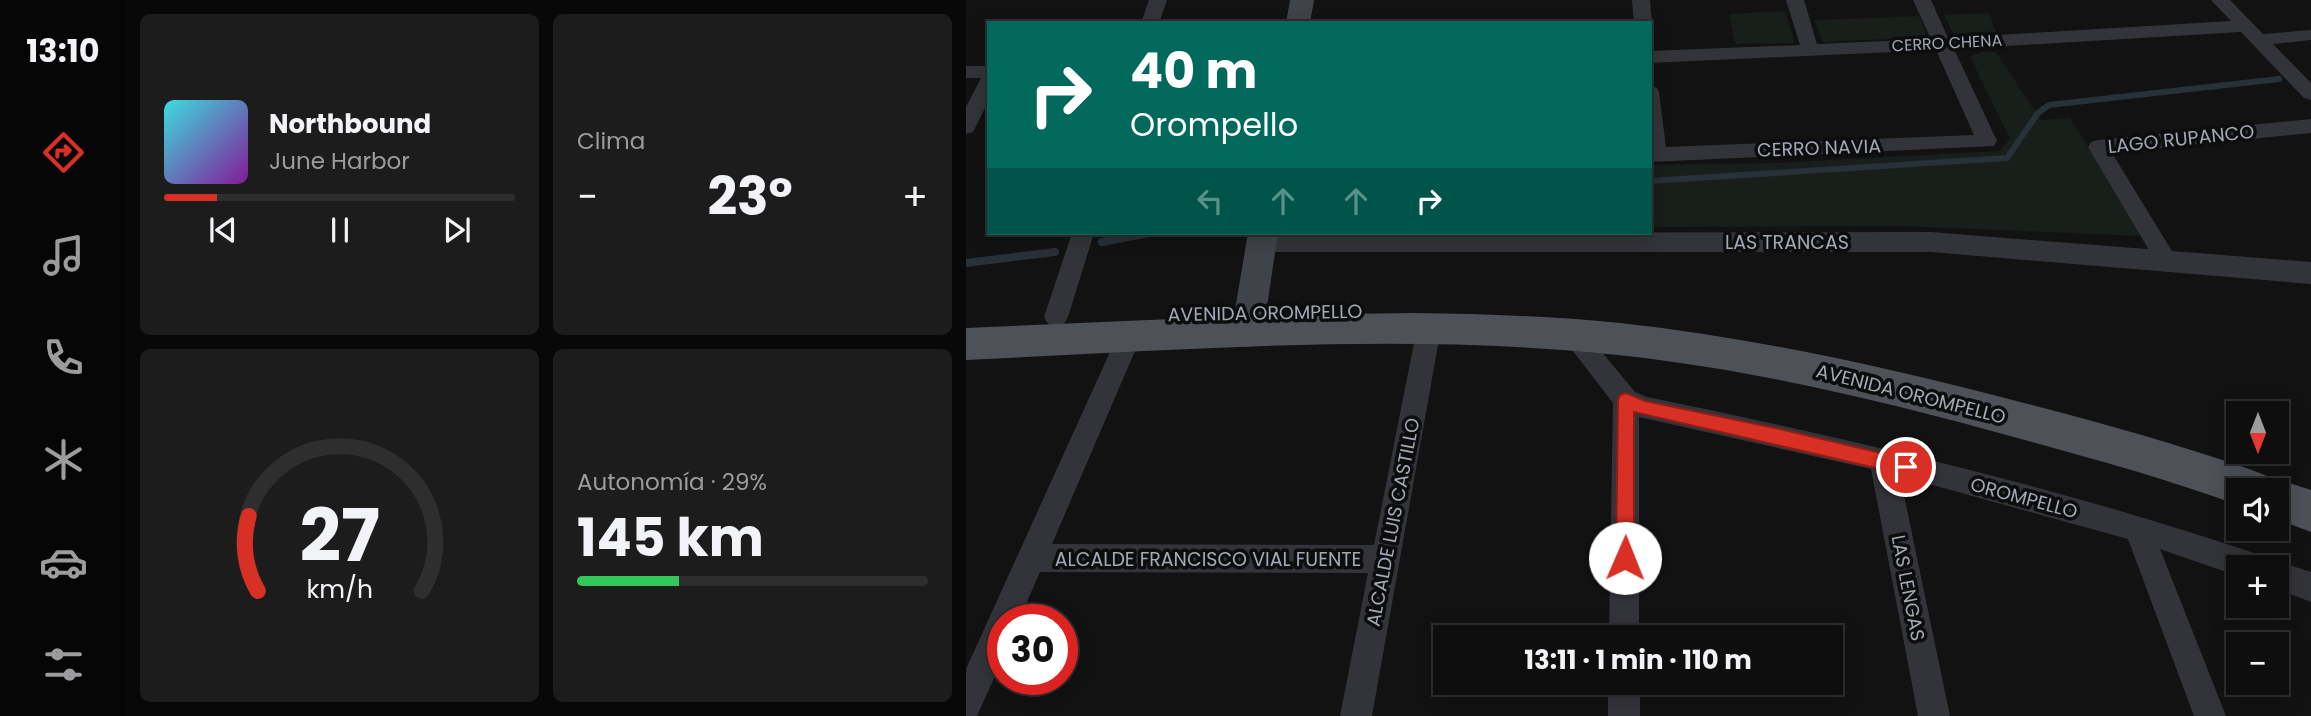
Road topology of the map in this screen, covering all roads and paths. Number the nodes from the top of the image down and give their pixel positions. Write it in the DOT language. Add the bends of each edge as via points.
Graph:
graph roads {
  1 [pos="1158,0"];
  2 [pos="1303,0"];
  3 [pos="1641,0"];
  4 [pos="1795,0"];
  5 [pos="1922,0"];
  6 [pos="2220,0"];
  7 [pos="1151,21"];
  8 [pos="1298,21"];
  9 [pos="1643,21"];
  10 [pos="2244,26"];
  11 [pos="2311,35"];
  12 [pos="2259,40"];
  13 [pos="1942,44"];
  14 [pos="1810,49"];
  15 [pos="1652,57"];
  16 [pos="966,72"];
  17 [pos="987,72"];
  18 [pos="987,84"];
  19 [pos="2311,94"];
  20 [pos="1652,124"];
  21 [pos="2311,126"];
  22 [pos="966,127"];
  23 [pos="1654,155"];
  24 [pos="1082,235"];
  25 [pos="1263,237"];
  26 [pos="2167,261"];
  27 [pos="2311,273"];
  28 [pos="1056,317"];
  29 [pos="966,320"];
  30 [pos="1248,323"];
  31 [pos="1429,328"];
  32 [pos="1569,334"];
  33 [pos="1129,337"];
  34 [pos="966,344"];
  35 [pos="1626,400"];
  36 [pos="1883,461"];
  37 [pos="2226,482"];
  38 [pos="2289,503"];
  39 [pos="2311,511"];
  40 [pos="2138,528"];
  41 [pos="1031,558"];
  42 [pos="2226,558"];
  43 [pos="1386,559"];
  44 [pos="2289,579"];
  45 [pos="2311,587"];
  46 [pos="1011,604"];
  47 [pos="1624,625"];
  48 [pos="987,657"];
  49 [pos="1624,695"];
  50 [pos="966,705"];
  51 [pos="1356,716"];
  52 [pos="1624,716"];
  53 [pos="1934,716"];
  54 [pos="2210,716"];
  1 -- 7 [label="street"];
  2 -- 8 [label="main road"];
  3 -- 9 [label="street"];
  4 -- 14 [label="street"];
  5 -- 13 [label="street"];
  6 -- 10 [label="street"];
  10 -- 12 [label="street"];
  10 -- 13 [label="street, CERRO CHENA"];
  11 -- 12 [label="street"];
  12 -- 19 [label="street"];
  13 -- 14 [label="street, CERRO CHENA"];
  13 -- 23 [label="street, CERRO NAVIA" via="1987,141"];
  14 -- 15 [label="street, CERRO CHENA"];
  16 -- 17 [label="street"];
  18 -- 22 [label="street"];
  20 -- 23 [label="street"];
  21 -- 26 [label="street, LAGO RUPANCO" via="2098,147"];
  24 -- 28 [label="street"];
  25 -- 26 [label="street, LAS TRANCAS" via="1918,242"];
  25 -- 30 [label="main road"];
  26 -- 27 [label="street, LAS TRANCAS"];
  28 -- 29 [label="main road, AVENIDA OROMPELLO"];
  28 -- 30 [label="main road, AVENIDA OROMPELLO"];
  30 -- 31 [label="main road, AVENIDA OROMPELLO"];
  30 -- 32 [label="main road, AVENIDA OROMPELLO" via="1435,313"];
  30 -- 33 [label="main road, AVENIDA OROMPELLO"];
  31 -- 32 [label="main road, AVENIDA OROMPELLO"];
  31 -- 43 [label="street, ALCALDE LUIS CASTILLO"];
  32 -- 35 [label="street"];
  32 -- 37 [label="main road, AVENIDA OROMPELLO" via="1775,362 1873,382 2050,428"];
  33 -- 34 [label="main road, AVENIDA OROMPELLO"];
  33 -- 41 [label="street"];
  35 -- 36 [label="street, OROMPELLO" via="1644,408"];
  35 -- 47 [label="street"];
  36 -- 40 [label="street, OROMPELLO"];
  36 -- 53 [label="street, LAS LENGAS"];
  38 -- 39 [label="main road"];
  40 -- 42 [label="street, OROMPELLO"];
  40 -- 54 [label="street"];
  41 -- 43 [label="street, ALCALDE FRANCISCO VIAL FUENTE"];
  41 -- 46 [label="street"];
  43 -- 51 [label="street, ALCALDE LUIS CASTILLO"];
  44 -- 45 [label="street"];
  48 -- 50 [label="street"];
  49 -- 52 [label="street"];
}
